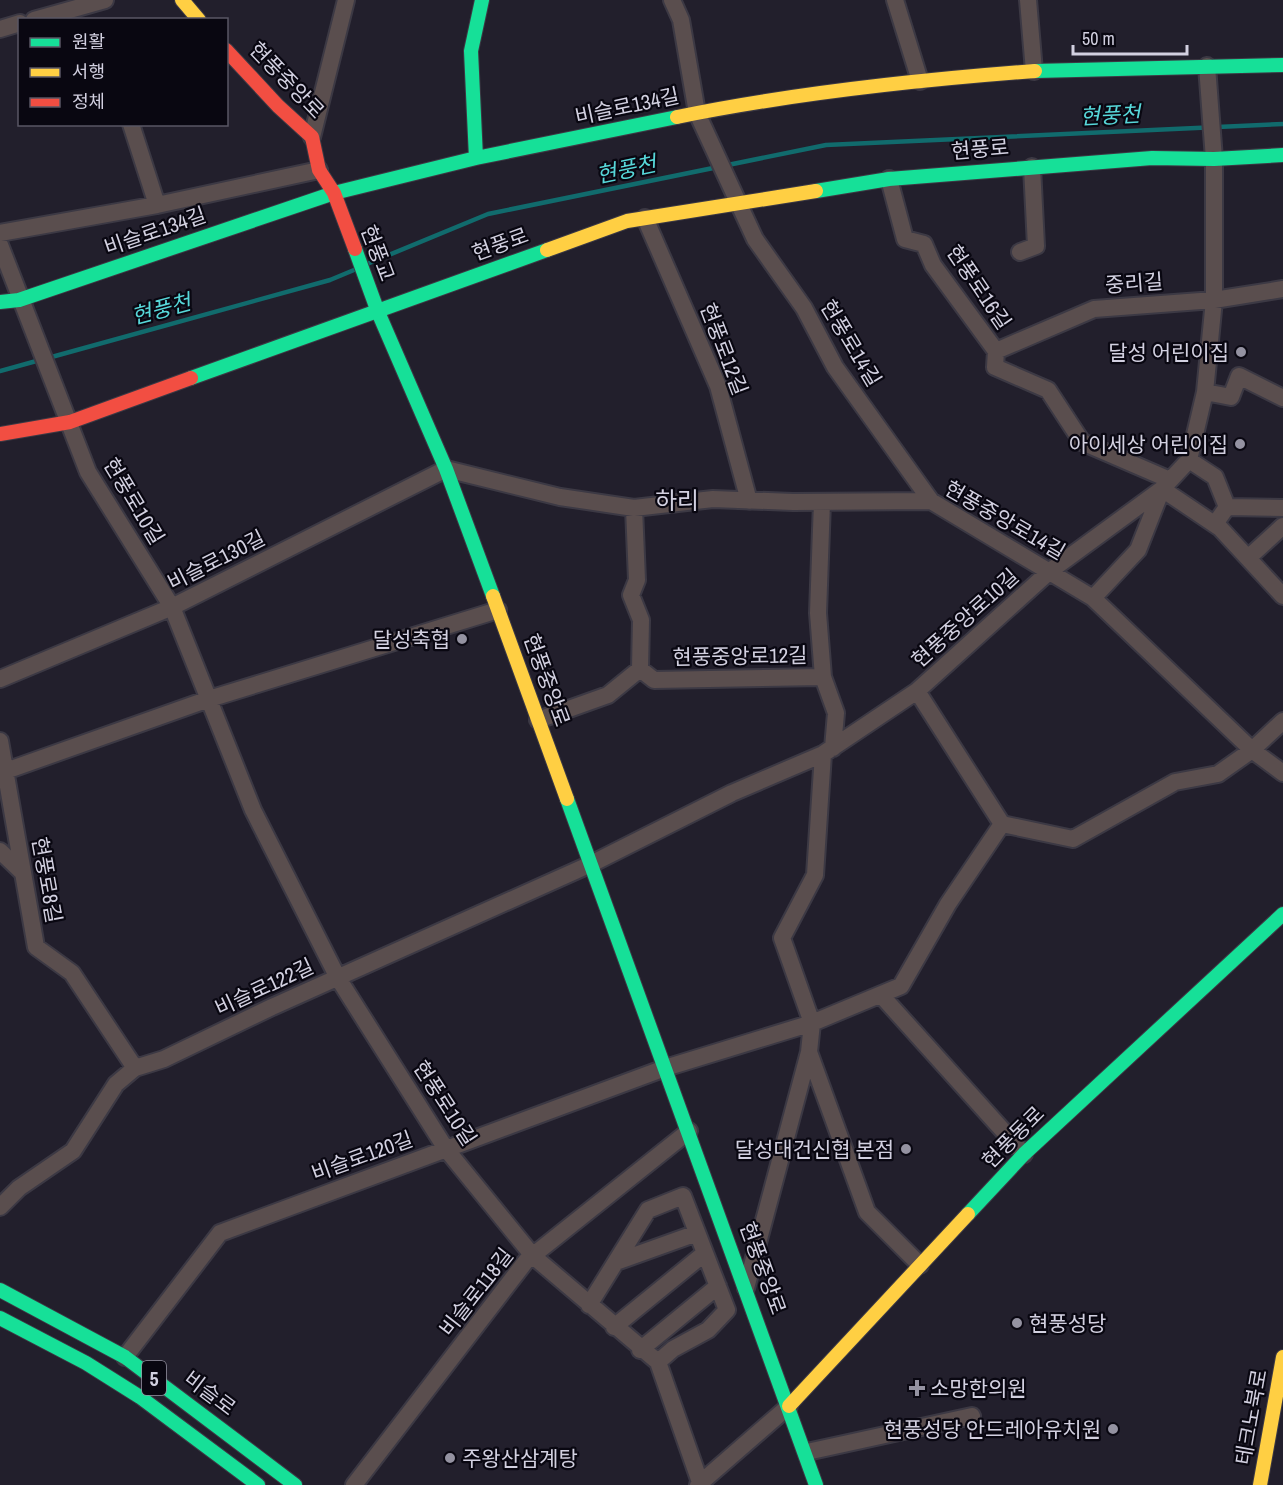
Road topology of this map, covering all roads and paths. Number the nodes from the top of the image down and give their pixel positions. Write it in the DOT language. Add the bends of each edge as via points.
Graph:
graph roads {
  1 [pos="182,0"];
  2 [pos="346,0"];
  3 [pos="482,0"];
  4 [pos="672,0"];
  5 [pos="895,0"];
  6 [pos="1028,0"];
  7 [pos="98,8"];
  8 [pos="45,18"];
  9 [pos="198,18"];
  10 [pos="18,24"];
  11 [pos="0,29"];
  12 [pos="228,52"];
  13 [pos="1283,65"];
  14 [pos="1207,66"];
  15 [pos="1034,71"];
  16 [pos="920,81"];
  17 [pos="696,113"];
  18 [pos="132,126"];
  19 [pos="312,137"];
  20 [pos="1283,155"];
  21 [pos="476,158"];
  22 [pos="1214,159"];
  23 [pos="1032,167"];
  24 [pos="319,170"];
  25 [pos="889,179"];
  26 [pos="334,192"];
  27 [pos="738,204"];
  28 [pos="157,205"];
  29 [pos="338,209"];
  30 [pos="645,218"];
  31 [pos="0,233"];
  32 [pos="0,245"];
  33 [pos="1020,252"];
  34 [pos="1283,290"];
  35 [pos="19,300"];
  36 [pos="1214,300"];
  37 [pos="0,302"];
  38 [pos="378,312"];
  39 [pos="996,351"];
  40 [pos="1205,392"];
  41 [pos="1283,398"];
  42 [pos="70,422"];
  43 [pos="0,434"];
  44 [pos="1189,460"];
  45 [pos="446,469"];
  46 [pos="1166,484"];
  47 [pos="749,501"];
  48 [pos="931,501"];
  49 [pos="822,502"];
  50 [pos="1227,507"];
  51 [pos="634,508"];
  52 [pos="1283,508"];
  53 [pos="1215,524"];
  54 [pos="1283,526"];
  55 [pos="1248,558"];
  56 [pos="1050,571"];
  57 [pos="1283,596"];
  58 [pos="1093,598"];
  59 [pos="172,607"];
  60 [pos="498,610"];
  61 [pos="640,669"];
  62 [pos="823,676"];
  63 [pos="0,679"];
  64 [pos="917,691"];
  65 [pos="209,699"];
  66 [pos="538,720"];
  67 [pos="1283,721"];
  68 [pos="0,741"];
  69 [pos="1252,750"];
  70 [pos="828,751"];
  71 [pos="4,771"];
  72 [pos="1283,773"];
  73 [pos="1002,824"];
  74 [pos="0,851"];
  75 [pos="591,864"];
  76 [pos="21,871"];
  77 [pos="1283,914"];
  78 [pos="338,978"];
  79 [pos="881,995"];
  80 [pos="812,1023"];
  81 [pos="809,1052"];
  82 [pos="135,1068"];
  83 [pos="665,1068"];
  84 [pos="689,1131"];
  85 [pos="446,1149"];
  86 [pos="1024,1154"];
  87 [pos="0,1207"];
  88 [pos="697,1233"];
  89 [pos="705,1253"];
  90 [pos="533,1256"];
  91 [pos="616,1262"];
  92 [pos="920,1265"];
  93 [pos="718,1286"];
  94 [pos="746,1288"];
  95 [pos="0,1290"];
  96 [pos="589,1305"];
  97 [pos="0,1318"];
  98 [pos="614,1327"];
  99 [pos="640,1350"];
  100 [pos="125,1357"];
  101 [pos="1283,1357"];
  102 [pos="658,1362"];
  103 [pos="789,1406"];
  104 [pos="972,1416"];
  105 [pos="807,1452"];
  106 [pos="699,1484"];
  107 [pos="258,1485"];
  108 [pos="295,1485"];
  109 [pos="354,1485"];
  110 [pos="816,1485"];
  111 [pos="1260,1485"];
  1 -- 9 [label="street"];
  2 -- 19 [label="street"];
  3 -- 21 [label="street" via="471,51"];
  4 -- 17 [label="street, 현풍로14길" via="681,20"];
  5 -- 16 [label="street"];
  6 -- 15 [label="street"];
  7 -- 8 [label="street"];
  10 -- 11 [label="street"];
  12 -- 19 [label="street, 현풍중앙로"];
  13 -- 14 [label="street, 비슬로134길"];
  14 -- 15 [label="street, 비슬로134길"];
  14 -- 22 [label="street"];
  15 -- 16 [label="street, 비슬로134길"];
  16 -- 17 [label="street, 비슬로134길"];
  17 -- 21 [label="street, 비슬로134길"];
  17 -- 27 [label="street, 현풍로14길"];
  18 -- 28 [label="street"];
  19 -- 24 [label="street, 현풍중앙로"];
  20 -- 22 [label="street, 현풍로"];
  21 -- 26 [label="street, 비슬로134길"];
  22 -- 23 [label="street, 현풍로" via="1152,158"];
  22 -- 36 [label="street"];
  23 -- 25 [label="street, 현풍로"];
  23 -- 33 [label="street, 현풍로" via="1036,246"];
  24 -- 26 [label="street, 현풍중앙로"];
  24 -- 28 [label="street"];
  25 -- 27 [label="street, 현풍로"];
  25 -- 39 [label="street, 현풍로16길" via="904,239 924,244 933,266"];
  26 -- 29 [label="street, 현풍중앙로"];
  26 -- 35 [label="street, 비슬로134길"];
  27 -- 30 [label="street, 현풍로"];
  27 -- 48 [label="street, 현풍로14길" via="755,239 804,308 835,367"];
  28 -- 31 [label="street"];
  29 -- 38 [label="street, 현풍교"];
  30 -- 38 [label="street, 현풍로" via="627,221"];
  30 -- 47 [label="street, 현풍로12길" via="718,386"];
  32 -- 35 [label="street, 현풍로10길"];
  34 -- 36 [label="street, 중리길"];
  35 -- 37 [label="street, 비슬로134길"];
  35 -- 42 [label="street, 현풍로10길"];
  36 -- 39 [label="street, 중리길" via="1094,309"];
  36 -- 40 [label="street"];
  38 -- 42 [label="street, 현풍로"];
  38 -- 45 [label="street, 현풍중앙로"];
  39 -- 46 [label="street, 현풍로16길" via="995,367 1048,390 1082,442"];
  40 -- 41 [label="street" via="1231,397 1239,376"];
  40 -- 44 [label="street"];
  42 -- 43 [label="street, 현풍로"];
  42 -- 59 [label="street, 현풍로10길" via="88,472"];
  44 -- 46 [label="street, 현풍중앙로10길"];
  44 -- 50 [label="street" via="1215,477"];
  45 -- 51 [label="street, 현풍중앙로14길" via="560,497"];
  45 -- 59 [label="street, 비슬로130길"];
  45 -- 60 [label="street, 현풍중앙로"];
  46 -- 53 [label="street, 현풍로16길"];
  46 -- 56 [label="street, 현풍중앙로10길"];
  46 -- 58 [label="street, 현풍중앙로10길" via="1138,550"];
  47 -- 49 [label="street, 현풍중앙로14길"];
  47 -- 51 [label="street, 현풍중앙로14길" via="713,500"];
  48 -- 49 [label="street, 현풍중앙로14길"];
  48 -- 56 [label="street, 현풍중앙로14길"];
  49 -- 62 [label="street, 현풍중앙로12길" via="818,613"];
  50 -- 52 [label="street"];
  50 -- 53 [label="street"];
  51 -- 61 [label="street" via="637,580 631,594 641,620"];
  53 -- 55 [label="street, 현풍로16길"];
  54 -- 55 [label="street"];
  55 -- 57 [label="street, 현풍로16길"];
  56 -- 58 [label="street, 현풍중앙로14길"];
  56 -- 64 [label="street, 현풍중앙로10길"];
  58 -- 69 [label="street, 현풍중앙로14길"];
  59 -- 63 [label="street, 비슬로130길"];
  59 -- 65 [label="street, 현풍로10길"];
  60 -- 65 [label="street"];
  60 -- 66 [label="street, 현풍중앙로"];
  61 -- 62 [label="street, 현풍중앙로12길" via="654,680"];
  61 -- 66 [label="street" via="609,695"];
  62 -- 70 [label="street" via="836,713"];
  64 -- 70 [label="street, 현풍중앙로10길"];
  64 -- 73 [label="street"];
  65 -- 71 [label="street"];
  65 -- 78 [label="street, 현풍로10길" via="253,810"];
  66 -- 75 [label="street, 현풍중앙로"];
  67 -- 69 [label="street"];
  68 -- 71 [label="street, 현풍로8길"];
  69 -- 72 [label="street, 현풍중앙로14길"];
  69 -- 73 [label="street" via="1218,774 1175,782 1073,838"];
  70 -- 75 [label="street, 현풍중앙로10길" via="732,793"];
  70 -- 80 [label="street" via="815,875 782,938"];
  71 -- 76 [label="street, 현풍로8길"];
  73 -- 79 [label="street" via="948,904 901,986"];
  74 -- 76 [label="street"];
  75 -- 78 [label="street, 비슬로122길"];
  75 -- 83 [label="street, 현풍중앙로"];
  76 -- 82 [label="street, 현풍로8길" via="36,947 72,973"];
  77 -- 86 [label="street, 현풍동로"];
  78 -- 82 [label="street, 비슬로122길" via="164,1059"];
  78 -- 85 [label="street, 현풍로10길"];
  79 -- 80 [label="street"];
  79 -- 86 [label="street"];
  80 -- 81 [label="street"];
  80 -- 83 [label="street"];
  81 -- 92 [label="street" via="867,1212"];
  81 -- 94 [label="street"];
  82 -- 87 [label="street, 비슬로122길" via="116,1084 73,1151 19,1188"];
  83 -- 84 [label="street, 현풍중앙로"];
  83 -- 85 [label="street, 비슬로120길"];
  84 -- 90 [label="street, 비슬로118길"];
  84 -- 94 [label="street, 현풍중앙로"];
  85 -- 90 [label="street, 현풍로10길"];
  85 -- 100 [label="street, 비슬로120길" via="220,1233"];
  86 -- 92 [label="street, 현풍동로"];
  88 -- 89 [label="street"];
  88 -- 91 [label="street"];
  88 -- 91 [label="street" via="683,1196 648,1210"];
  89 -- 93 [label="street"];
  89 -- 98 [label="street"];
  90 -- 96 [label="street, 현풍로10길"];
  90 -- 109 [label="street, 비슬로118길"];
  91 -- 96 [label="street"];
  92 -- 103 [label="street, 현풍동로"];
  93 -- 99 [label="street"];
  93 -- 102 [label="street" via="727,1310 708,1330"];
  94 -- 103 [label="street, 현풍중앙로"];
  95 -- 100 [label="street, 비슬로 / 5"];
  96 -- 98 [label="street, 현풍로10길"];
  97 -- 107 [label="street, 비슬로 / 5" via="86,1363 140,1397"];
  98 -- 99 [label="street, 현풍로10길"];
  99 -- 102 [label="street, 현풍로10길"];
  100 -- 108 [label="street, 비슬로 / 5"];
  101 -- 111 [label="street, 테크노북로"];
  102 -- 106 [label="street"];
  103 -- 105 [label="street, 현풍중앙로"];
  103 -- 106 [label="street"];
  104 -- 105 [label="street"];
  105 -- 110 [label="street, 현풍중앙로"];
}
